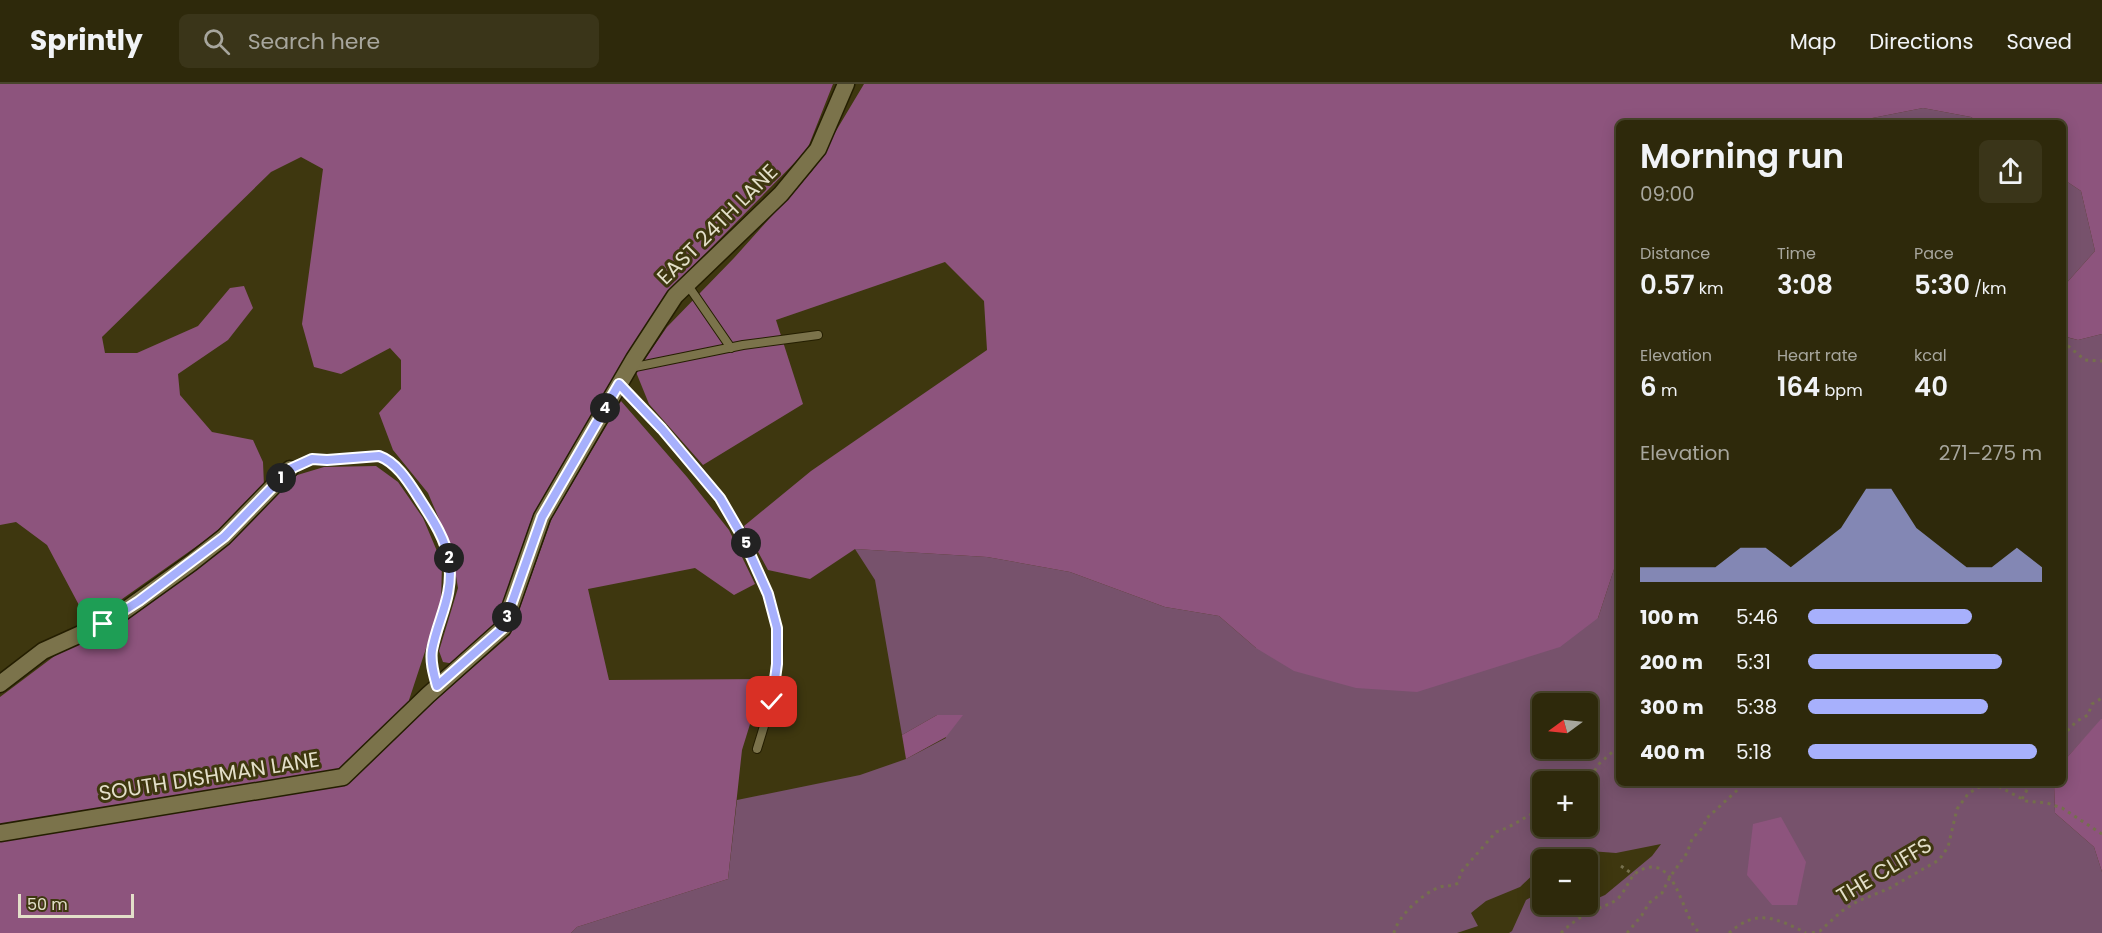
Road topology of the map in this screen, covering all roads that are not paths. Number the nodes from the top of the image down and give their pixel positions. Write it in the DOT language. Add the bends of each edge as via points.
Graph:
graph roads {
  1 [pos="846,84"];
  2 [pos="687,285"];
  3 [pos="818,335"];
  4 [pos="731,348"];
  5 [pos="628,368"];
  6 [pos="619,384"];
  7 [pos="290,469"];
  8 [pos="542,517"];
  9 [pos="0,684"];
  10 [pos="437,686"];
  11 [pos="757,749"];
  12 [pos="0,834"];
  1 -- 2 [label="street, EAST 24TH LANE" via="818,149 781,194"];
  2 -- 4 [label="lane"];
  2 -- 5 [label="street, EAST 24TH LANE" via="675,296"];
  3 -- 4 [label="lane"];
  4 -- 5 [label="lane"];
  5 -- 6 [label="street, EAST 24TH LANE"];
  6 -- 8 [label="street, EAST 24TH LANE"];
  6 -- 11 [label="lane" via="720,498 768,594 777,628 777,664 772,702"];
  7 -- 9 [label="street" via="232,529 191,563 120,614 43,651"];
  7 -- 10 [label="lane" via="312,459 379,456 393,464 415,491 449,558 449,592 432,650"];
  8 -- 10 [label="street, SOUTH DISHMAN LANE" via="503,628"];
  10 -- 12 [label="street, SOUTH DISHMAN LANE" via="342,777"];
}
